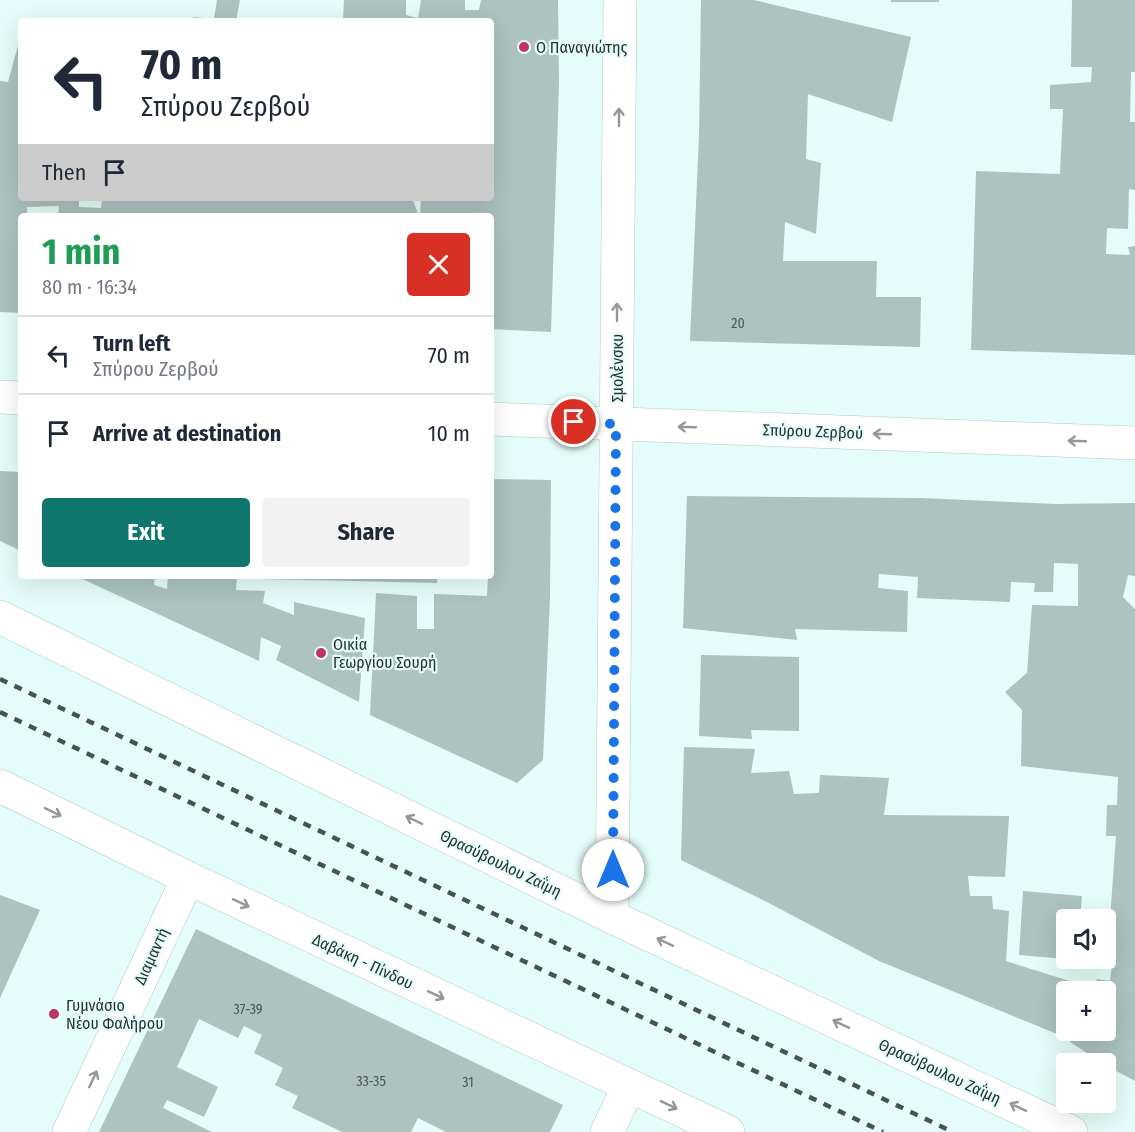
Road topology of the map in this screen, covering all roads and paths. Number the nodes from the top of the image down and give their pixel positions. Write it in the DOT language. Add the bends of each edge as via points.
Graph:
graph roads {
  1 [pos="620,0"];
  2 [pos="0,398"];
  3 [pos="18,398"];
  4 [pos="494,419"];
  5 [pos="616,424"];
  6 [pos="1135,443"];
  7 [pos="0,617"];
  8 [pos="0,786"];
  9 [pos="188,878"];
  10 [pos="612,917"];
  11 [pos="629,1086"];
  12 [pos="69,1132"];
  13 [pos="607,1132"];
  14 [pos="728,1132"];
  15 [pos="1071,1132"];
  5 -- 1 [label="street, Σμολένσκυ, one-way"];
  2 -- 3 [label="street"];
  4 -- 5 [label="street, Σπύρου Ζερβού"];
  6 -- 5 [label="street, Σπύρου Ζερβού, one-way"];
  5 -- 10 [label="street, Σμολένσκυ"];
  10 -- 7 [label="street, Θρασύβουλου Ζαΐμη, one-way"];
  8 -- 9 [label="street, Δαβάκη - Πίνδου, one-way"];
  9 -- 11 [label="street, Δαβάκη - Πίνδου, one-way"];
  12 -- 9 [label="street, Διαμαντή, one-way"];
  15 -- 10 [label="street, Θρασύβουλου Ζαΐμη, one-way"];
  11 -- 13 [label="street"];
  11 -- 14 [label="street, Δαβάκη - Πίνδου, one-way"];
}
